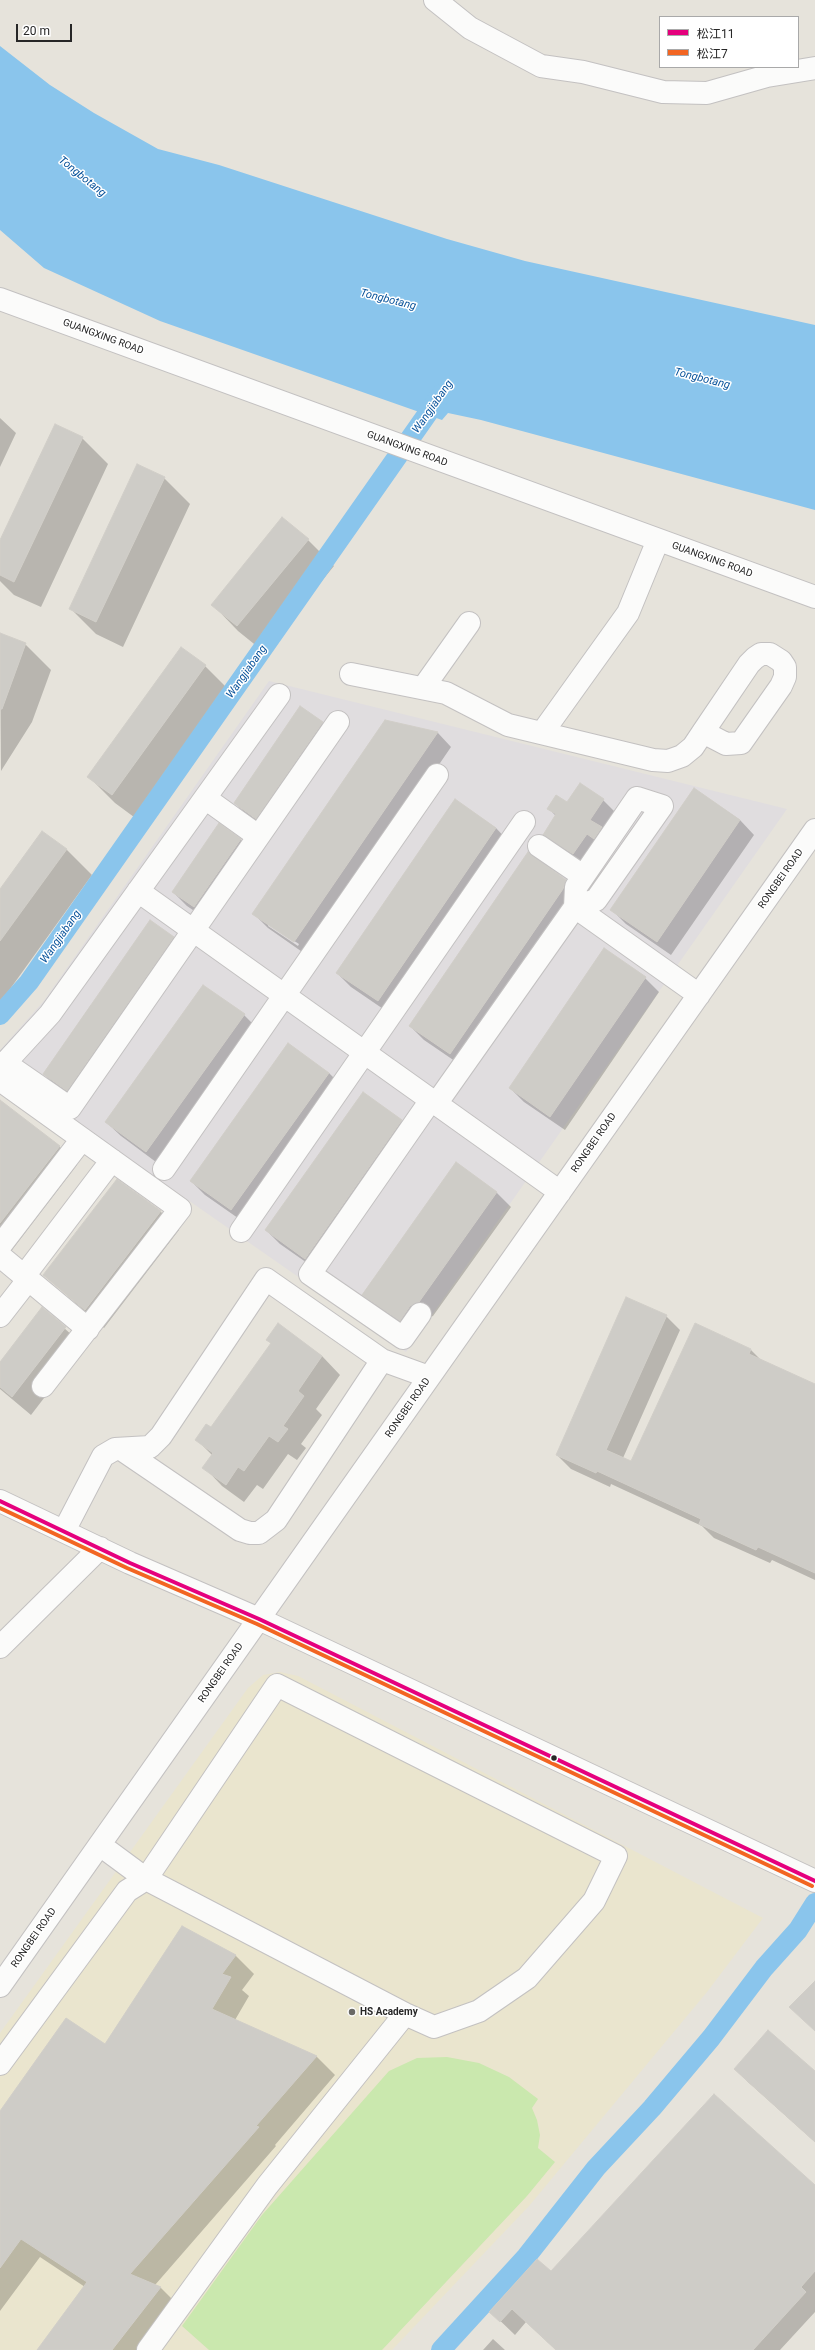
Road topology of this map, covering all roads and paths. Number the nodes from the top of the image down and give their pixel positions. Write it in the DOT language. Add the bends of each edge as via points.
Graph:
graph roads {
  1 [pos="435,0"];
  2 [pos="815,68"];
  3 [pos="0,299"];
  4 [pos="658,540"];
  5 [pos="815,597"];
  6 [pos="469,623"];
  7 [pos="351,674"];
  8 [pos="423,688"];
  9 [pos="279,695"];
  10 [pos="338,722"];
  11 [pos="703,732"];
  12 [pos="542,733"];
  13 [pos="437,775"];
  14 [pos="205,798"];
  15 [pos="524,822"];
  16 [pos="815,830"];
  17 [pos="258,836"];
  18 [pos="539,846"];
  19 [pos="584,876"];
  20 [pos="138,891"];
  21 [pos="575,907"];
  22 [pos="194,930"];
  23 [pos="284,995"];
  24 [pos="699,995"];
  25 [pos="364,1052"];
  26 [pos="0,1080"];
  27 [pos="434,1102"];
  28 [pos="82,1139"];
  29 [pos="112,1160"];
  30 [pos="164,1170"];
  31 [pos="560,1192"];
  32 [pos="241,1231"];
  33 [pos="0,1246"];
  34 [pos="0,1256"];
  35 [pos="26,1278"];
  36 [pos="420,1314"];
  37 [pos="0,1316"];
  38 [pos="88,1329"];
  39 [pos="382,1360"];
  40 [pos="430,1377"];
  41 [pos="44,1386"];
  42 [pos="121,1449"];
  43 [pos="0,1501"];
  44 [pos="64,1531"];
  45 [pos="100,1548"];
  46 [pos="259,1619"];
  47 [pos="0,1647"];
  48 [pos="100,1845"];
  49 [pos="146,1879"];
  50 [pos="809,1879"];
  51 [pos="0,1986"];
  52 [pos="405,2014"];
  53 [pos="0,2064"];
  54 [pos="148,2350"];
  1 -- 2 [label="street" via="470,28 541,66 583,72 663,92 707,93 767,76"];
  3 -- 4 [label="street, GUANGXING ROAD"];
  4 -- 5 [label="street, GUANGXING ROAD"];
  4 -- 12 [label="street" via="628,613"];
  6 -- 8 [label="street"];
  7 -- 8 [label="street"];
  8 -- 12 [label="street" via="446,693 508,725"];
  9 -- 14 [label="street"];
  10 -- 17 [label="street"];
  11 -- 12 [label="street" via="693,747 682,756 668,761 652,760"];
  13 -- 23 [label="street"];
  14 -- 17 [label="street"];
  14 -- 20 [label="street"];
  15 -- 25 [label="street"];
  16 -- 24 [label="street, RONGBEI ROAD"];
  17 -- 22 [label="street"];
  18 -- 19 [label="street"];
  19 -- 21 [label="street" via="576,887"];
  19 -- 21 [label="street" via="637,798 662,806 596,900"];
  20 -- 22 [label="street"];
  20 -- 22 [label="street" via="50,1014 5,1063 70,1108"];
  21 -- 24 [label="street"];
  21 -- 27 [label="street"];
  22 -- 23 [label="street"];
  23 -- 25 [label="street"];
  23 -- 30 [label="street"];
  24 -- 31 [label="street, RONGBEI ROAD"];
  25 -- 27 [label="street"];
  25 -- 32 [label="street"];
  26 -- 28 [label="street"];
  27 -- 31 [label="street"];
  27 -- 36 [label="street" via="310,1274 403,1338"];
  28 -- 29 [label="street"];
  28 -- 33 [label="street"];
  29 -- 35 [label="street"];
  29 -- 38 [label="street" via="180,1209"];
  31 -- 40 [label="street, RONGBEI ROAD"];
  34 -- 35 [label="street"];
  35 -- 37 [label="street"];
  35 -- 38 [label="street"];
  38 -- 41 [label="street"];
  39 -- 40 [label="street"];
  39 -- 42 [label="street" via="266,1279 160,1436 150,1447"];
  39 -- 42 [label="street" via="276,1520 259,1533 250,1534 240,1530"];
  40 -- 46 [label="street, RONGBEI ROAD"];
  42 -- 44 [label="street" via="115,1449 103,1456"];
  43 -- 44 [label="street"];
  44 -- 45 [label="street"];
  45 -- 46 [label="street"];
  45 -- 47 [label="street"];
  46 -- 48 [label="street, RONGBEI ROAD"];
  46 -- 50 [label="street"];
  48 -- 49 [label="street"];
  48 -- 51 [label="street, RONGBEI ROAD"];
  49 -- 52 [label="street"];
  49 -- 52 [label="street" via="277,1685 616,1856 594,1901 528,1978 479,2011 434,2027"];
  49 -- 53 [label="street" via="127,1891"];
  52 -- 54 [label="street" via="267,2186"];
}
